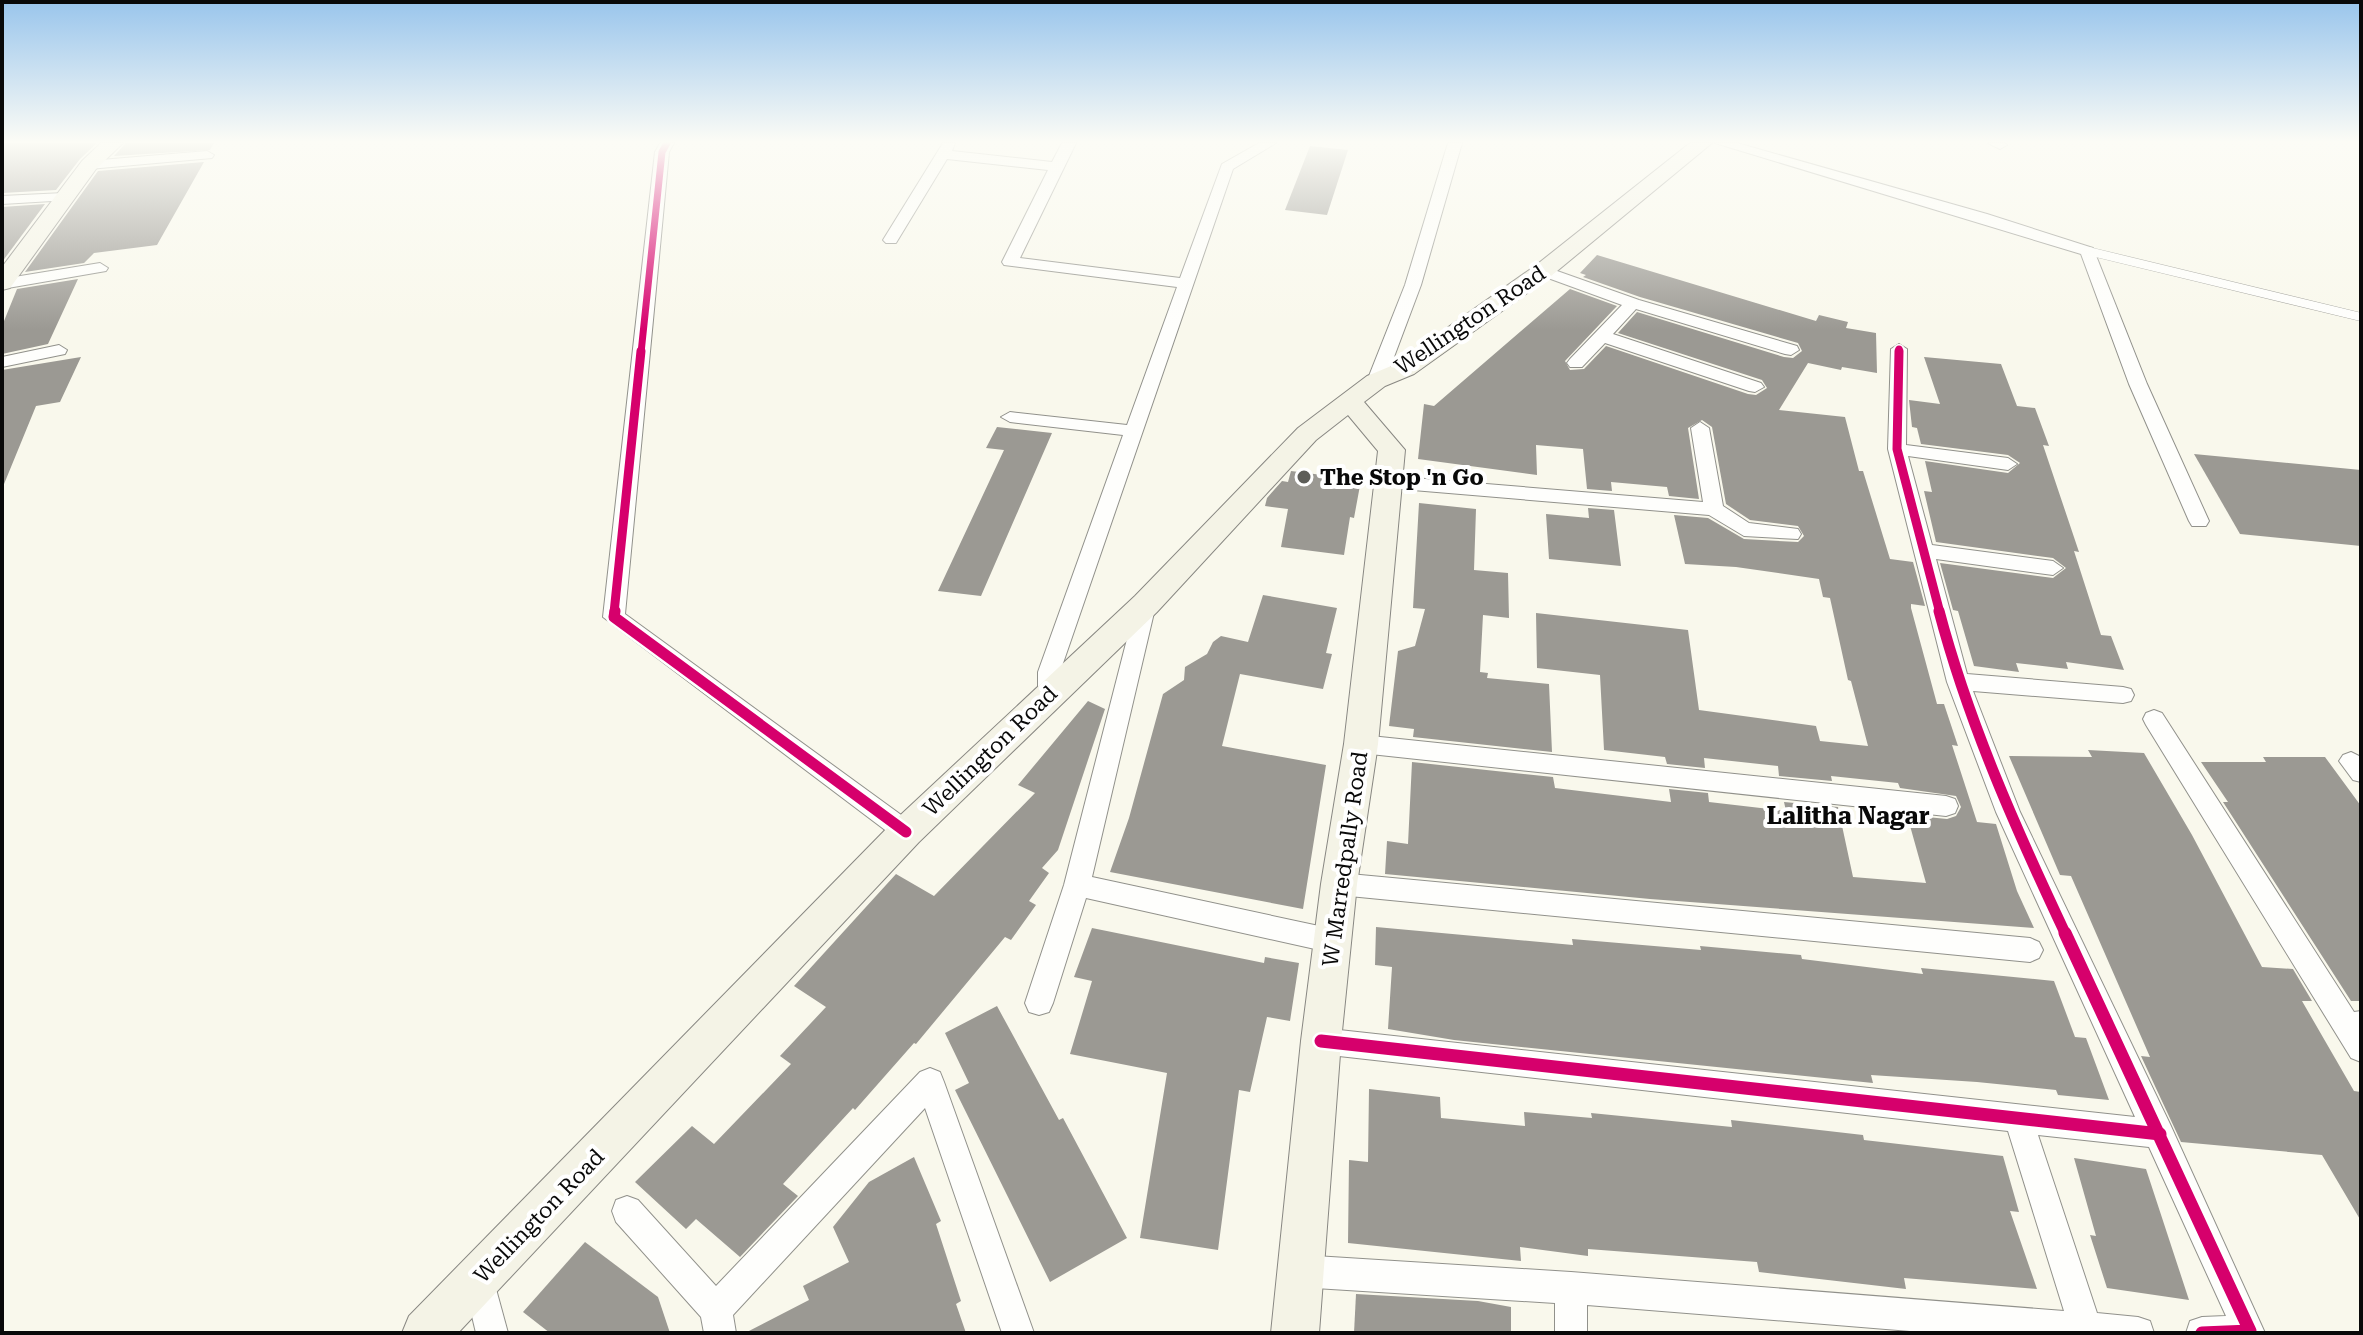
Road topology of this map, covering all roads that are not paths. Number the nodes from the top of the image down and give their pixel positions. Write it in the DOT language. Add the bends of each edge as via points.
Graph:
graph roads {
  1 [pos="58,205"];
  2 [pos="656,205"];
  3 [pos="912,205"];
  4 [pos="1037,205"];
  5 [pos="1213,205"];
  6 [pos="1437,205"];
  7 [pos="1624,205"];
  8 [pos="1941,205"];
  9 [pos="891,240"];
  10 [pos="2088,251"];
  11 [pos="100,268"];
  12 [pos="1543,271"];
  13 [pos="5,276"];
  14 [pos="1185,283"];
  15 [pos="1633,303"];
  16 [pos="2361,317"];
  17 [pos="1601,336"];
  18 [pos="1899,349"];
  19 [pos="59,350"];
  20 [pos="1791,350"];
  21 [pos="2,362"];
  22 [pos="1576,363"];
  23 [pos="1755,387"];
  24 [pos="1362,391"];
  25 [pos="1010,417"];
  26 [pos="1700,428"];
  27 [pos="1133,431"];
  28 [pos="1897,449"];
  29 [pos="2008,464"];
  30 [pos="1389,482"];
  31 [pos="1714,509"];
  32 [pos="2199,521"];
  33 [pos="1791,534"];
  34 [pos="1922,550"];
  35 [pos="2053,568"];
  36 [pos="1146,604"];
  37 [pos="1958,682"];
  38 [pos="1049,695"];
  39 [pos="2123,695"];
  40 [pos="2154,719"];
  41 [pos="1361,744"];
  42 [pos="1946,806"];
  43 [pos="906,832"];
  44 [pos="1339,884"];
  45 [pos="1077,885"];
  46 [pos="1333,941"];
  47 [pos="2030,950"];
  48 [pos="1039,1003"];
  49 [pos="2354,1024"];
  50 [pos="1321,1041"];
  51 [pos="2361,1049"];
  52 [pos="2018,1118"];
  53 [pos="2160,1134"];
  54 [pos="627,1211"];
  55 [pos="1299,1271"];
  56 [pos="479,1276"];
  57 [pos="1571,1288"];
  58 [pos="718,1322"];
  59 [pos="2085,1327"];
  60 [pos="2258,1332"];
  61 [pos="426,1333"];
  62 [pos="492,1333"];
  63 [pos="1018,1333"];
  64 [pos="1295,1333"];
  65 [pos="1571,1333"];
  66 [pos="2138,1333"];
  67 [pos="2202,1333"];
  1 -- 13 [label="main road"];
  2 -- 43 [label="street" via="614,617"];
  3 -- 9 [label="street"];
  4 -- 14 [label="street" via="1010,262"];
  5 -- 14 [label="street"];
  6 -- 24 [label="street" via="1413,285"];
  7 -- 12 [label="main road, Wellington Road"];
  8 -- 10 [label="street"];
  10 -- 16 [label="lane"];
  10 -- 32 [label="street" via="2138,384"];
  11 -- 13 [label="street"];
  12 -- 15 [label="street"];
  12 -- 24 [label="main road, Wellington Road" via="1405,369"];
  14 -- 27 [label="street"];
  15 -- 17 [label="street"];
  15 -- 20 [label="street"];
  17 -- 22 [label="street"];
  17 -- 23 [label="street"];
  18 -- 28 [label="street"];
  19 -- 21 [label="street"];
  24 -- 30 [label="main road, W Marredpally Road" via="1392,450"];
  24 -- 36 [label="main road, Wellington Road" via="1307,434"];
  25 -- 27 [label="street"];
  26 -- 31 [label="street"];
  27 -- 38 [label="street" via="1049,672"];
  28 -- 29 [label="street"];
  28 -- 34 [label="street"];
  30 -- 31 [label="street"];
  30 -- 41 [label="main road, W Marredpally Road"];
  31 -- 33 [label="street" via="1744,529"];
  34 -- 35 [label="street"];
  34 -- 37 [label="street"];
  36 -- 38 [label="main road, Wellington Road"];
  36 -- 45 [label="street"];
  37 -- 39 [label="street"];
  37 -- 53 [label="street" via="2008,812"];
  38 -- 43 [label="main road, Wellington Road"];
  40 -- 49 [label="street"];
  41 -- 42 [label="street"];
  41 -- 44 [label="main road, W Marredpally Road"];
  43 -- 56 [label="main road, Wellington Road"];
  44 -- 46 [label="main road, W Marredpally Road"];
  44 -- 47 [label="street"];
  45 -- 46 [label="street"];
  45 -- 48 [label="street"];
  46 -- 50 [label="main road, W Marredpally Road"];
  49 -- 51 [label="street"];
  50 -- 52 [label="street"];
  50 -- 55 [label="main road, W Marredpally Road"];
  52 -- 53 [label="street"];
  52 -- 59 [label="street"];
  53 -- 60 [label="street"];
  54 -- 58 [label="street"];
  55 -- 57 [label="street"];
  55 -- 64 [label="main road, W Marredpally Road"];
  56 -- 61 [label="main road, Wellington Road"];
  56 -- 62 [label="street"];
  57 -- 59 [label="street"];
  57 -- 65 [label="street"];
  58 -- 63 [label="street" via="930,1082"];
  59 -- 66 [label="street"];
  60 -- 67 [label="street"];
}
